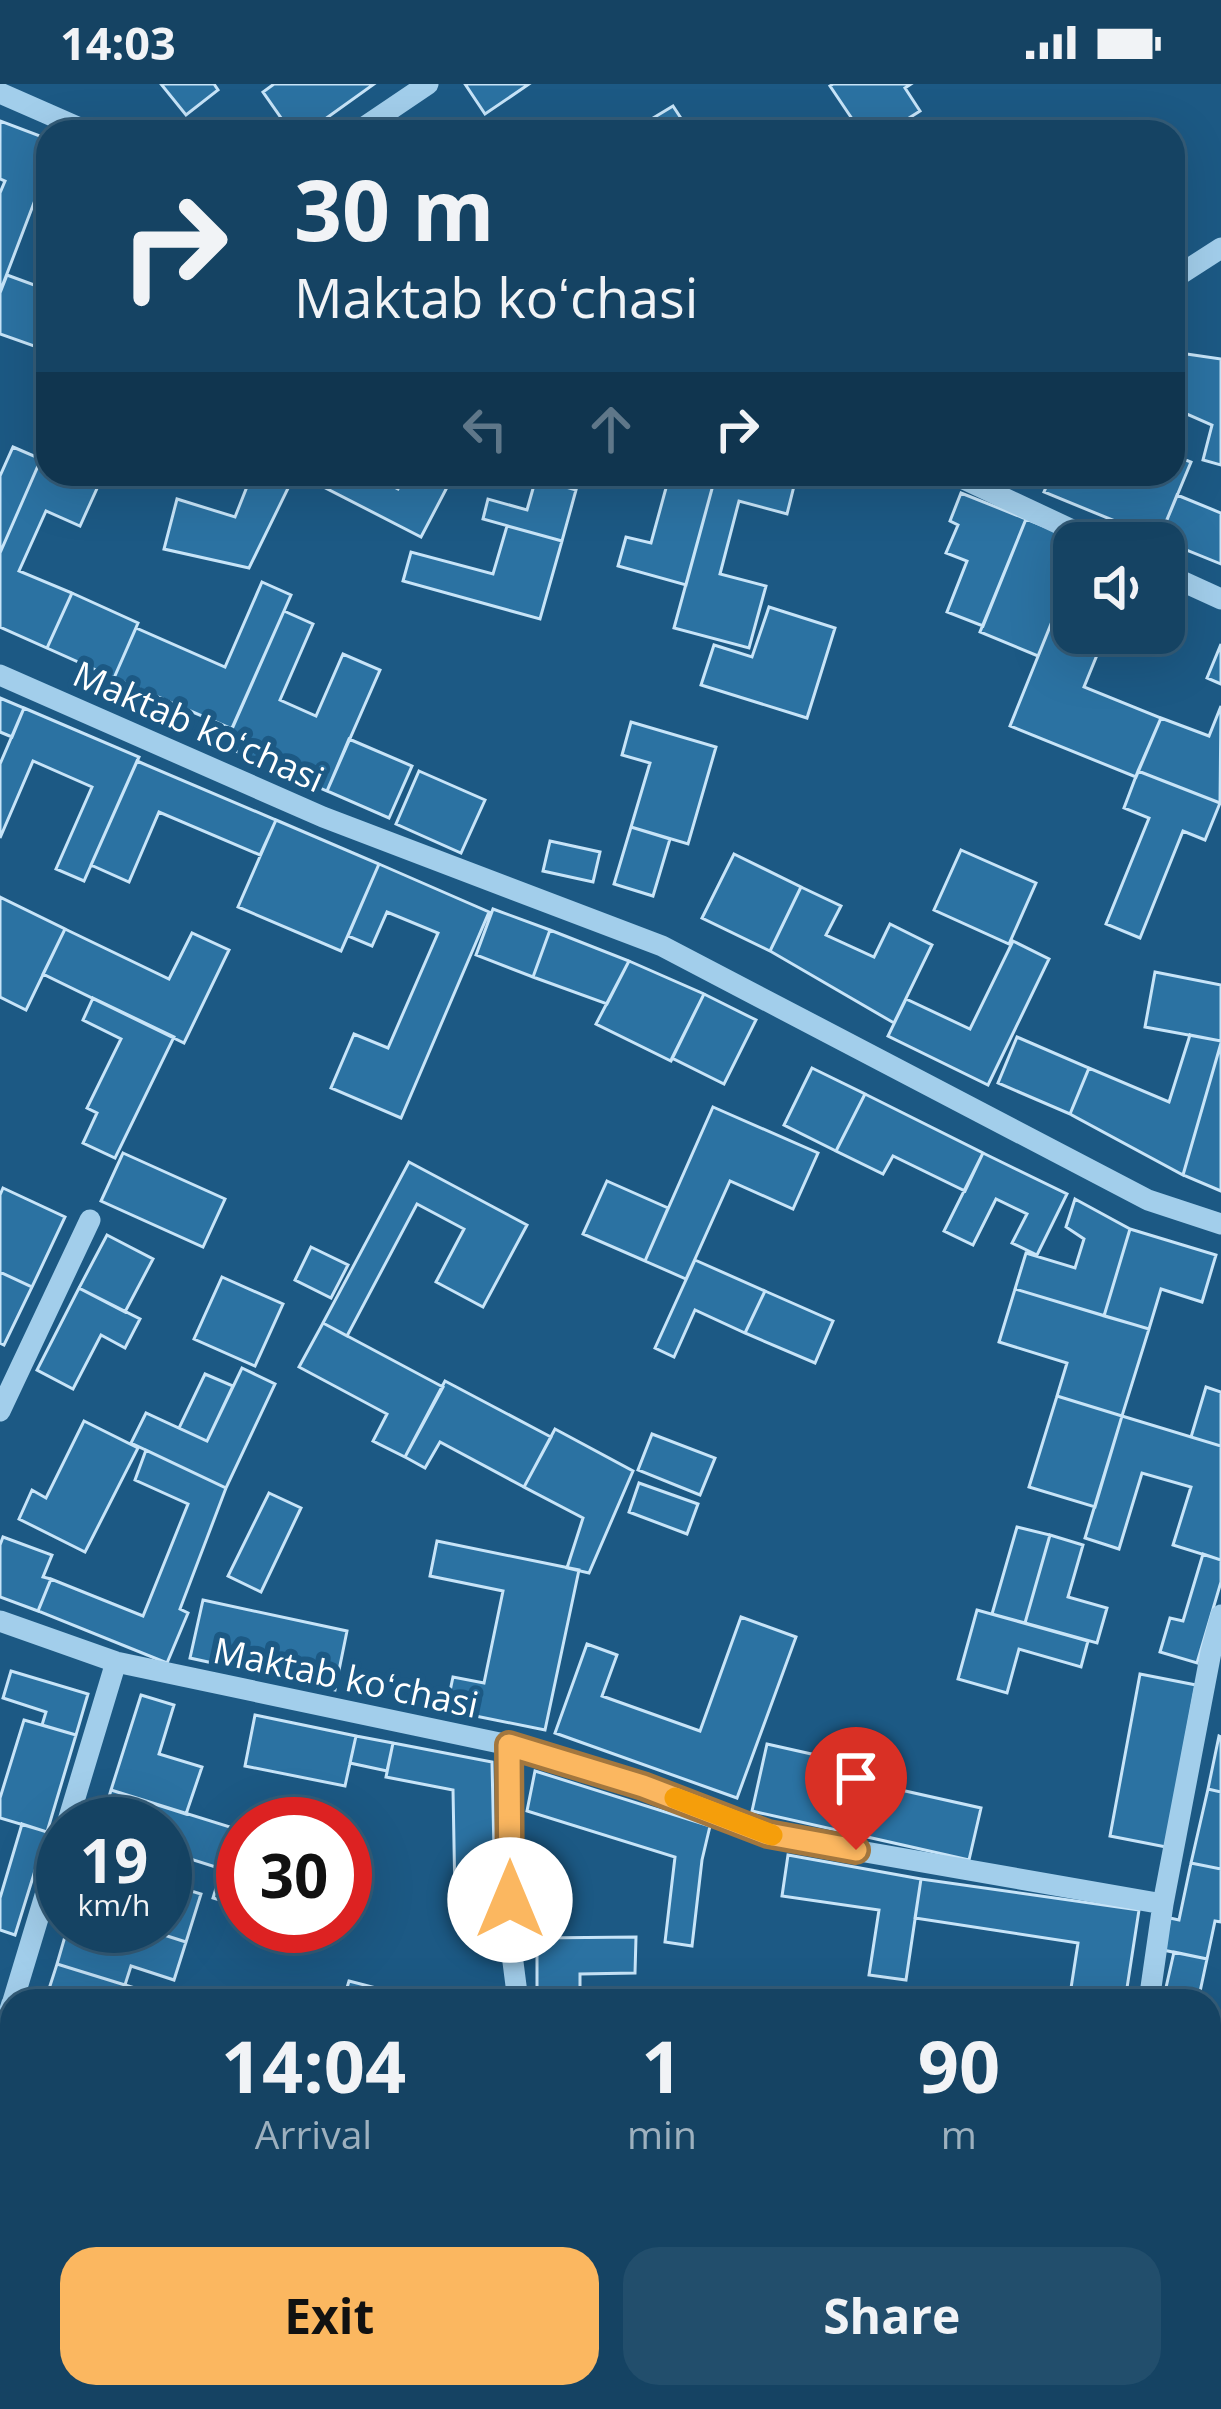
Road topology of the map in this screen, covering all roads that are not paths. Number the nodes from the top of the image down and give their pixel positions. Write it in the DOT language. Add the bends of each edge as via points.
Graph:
graph roads {
  1 [pos="428,84"];
  2 [pos="0,94"];
  3 [pos="61,120"];
  4 [pos="375,120"];
  5 [pos="1221,248"];
  6 [pos="1185,271"];
  7 [pos="979,486"];
  8 [pos="1055,522"];
  9 [pos="1185,583"];
  10 [pos="1221,599"];
  11 [pos="0,675"];
  12 [pos="90,1220"];
  13 [pos="1221,1224"];
  14 [pos="0,1411"];
  15 [pos="1221,1615"];
  16 [pos="0,1621"];
  17 [pos="116,1662"];
  18 [pos="509,1745"];
  19 [pos="75,1797"];
  20 [pos="1163,1904"];
  21 [pos="36,1924"];
  22 [pos="16,1989"];
  23 [pos="516,1989"];
  24 [pos="1151,1989"];
  1 -- 4 [label="street"];
  2 -- 3 [label="street"];
  5 -- 6 [label="street"];
  7 -- 8 [label="street"];
  9 -- 10 [label="street"];
  11 -- 13 [label="street, Maktab koʻchasi" via="323,817 662,946 1148,1200"];
  12 -- 14 [label="street"];
  15 -- 20 [label="street"];
  16 -- 17 [label="street, Maktab koʻchasi"];
  17 -- 18 [label="street, Maktab koʻchasi"];
  17 -- 19 [label="street"];
  18 -- 20 [label="street, Maktab koʻchasi" via="768,1834"];
  18 -- 23 [label="street"];
  20 -- 24 [label="street"];
  21 -- 22 [label="street"];
}
